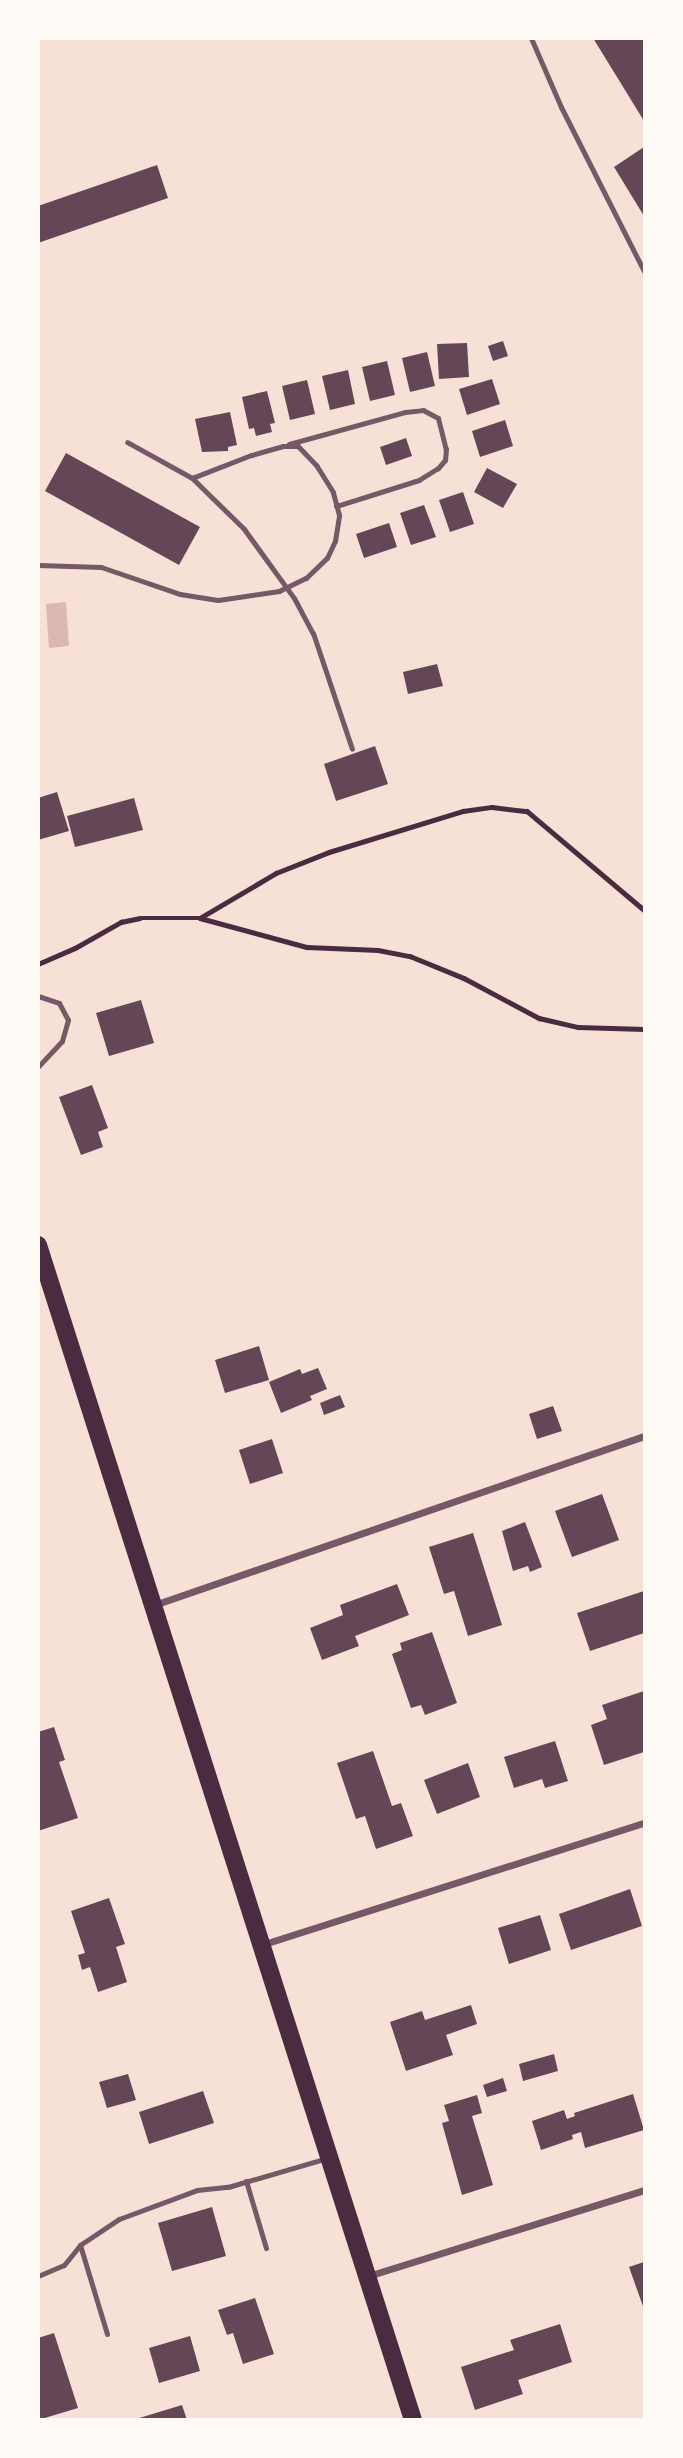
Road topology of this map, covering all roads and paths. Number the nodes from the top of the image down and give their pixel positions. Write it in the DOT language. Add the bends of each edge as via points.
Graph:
graph roads {
  1 [pos="531,38"];
  2 [pos="645,271"];
  3 [pos="127,442"];
  4 [pos="282,446"];
  5 [pos="192,478"];
  6 [pos="336,506"];
  7 [pos="38,565"];
  8 [pos="288,588"];
  9 [pos="352,749"];
  10 [pos="645,910"];
  11 [pos="200,919"];
  12 [pos="38,964"];
  13 [pos="38,996"];
  14 [pos="645,1029"];
  15 [pos="38,1067"];
  16 [pos="39,1246"];
  17 [pos="645,1436"];
  18 [pos="153,1606"];
  19 [pos="645,1823"];
  20 [pos="261,1945"];
  21 [pos="330,2157"];
  22 [pos="246,2181"];
  23 [pos="645,2190"];
  24 [pos="80,2245"];
  25 [pos="266,2248"];
  26 [pos="38,2276"];
  27 [pos="368,2276"];
  28 [pos="107,2334"];
  29 [pos="413,2420"];
  1 -- 2 [label="lane"];
  3 -- 5 [label="lane"];
  4 -- 5 [label="lane"];
  4 -- 6 [label="lane" via="298,446 308,454 328,481"];
  4 -- 6 [label="lane" via="405,412 423,410 438,418 446,449 438,468 419,480"];
  5 -- 8 [label="lane" via="244,529"];
  6 -- 8 [label="lane" via="337,530 327,558"];
  7 -- 8 [label="lane" via="82,564 180,594 218,600"];
  8 -- 9 [label="lane" via="313,633"];
  10 -- 11 [label="path" via="527,811 492,807 463,811 329,852 276,873"];
  11 -- 12 [label="path" via="121,922"];
  11 -- 14 [label="path" via="307,947 410,956 464,978 539,1018 578,1027"];
  13 -- 15 [label="lane" via="59,1003 68,1020 62,1041"];
  16 -- 18 [label="main road"];
  17 -- 18 [label="street"];
  18 -- 20 [label="main road"];
  19 -- 20 [label="street"];
  20 -- 21 [label="main road"];
  21 -- 22 [label="lane"];
  21 -- 27 [label="main road"];
  22 -- 24 [label="lane" via="197,2190 119,2219"];
  22 -- 25 [label="lane"];
  23 -- 27 [label="street"];
  24 -- 26 [label="lane" via="64,2264"];
  24 -- 28 [label="lane"];
  27 -- 29 [label="main road"];
}
